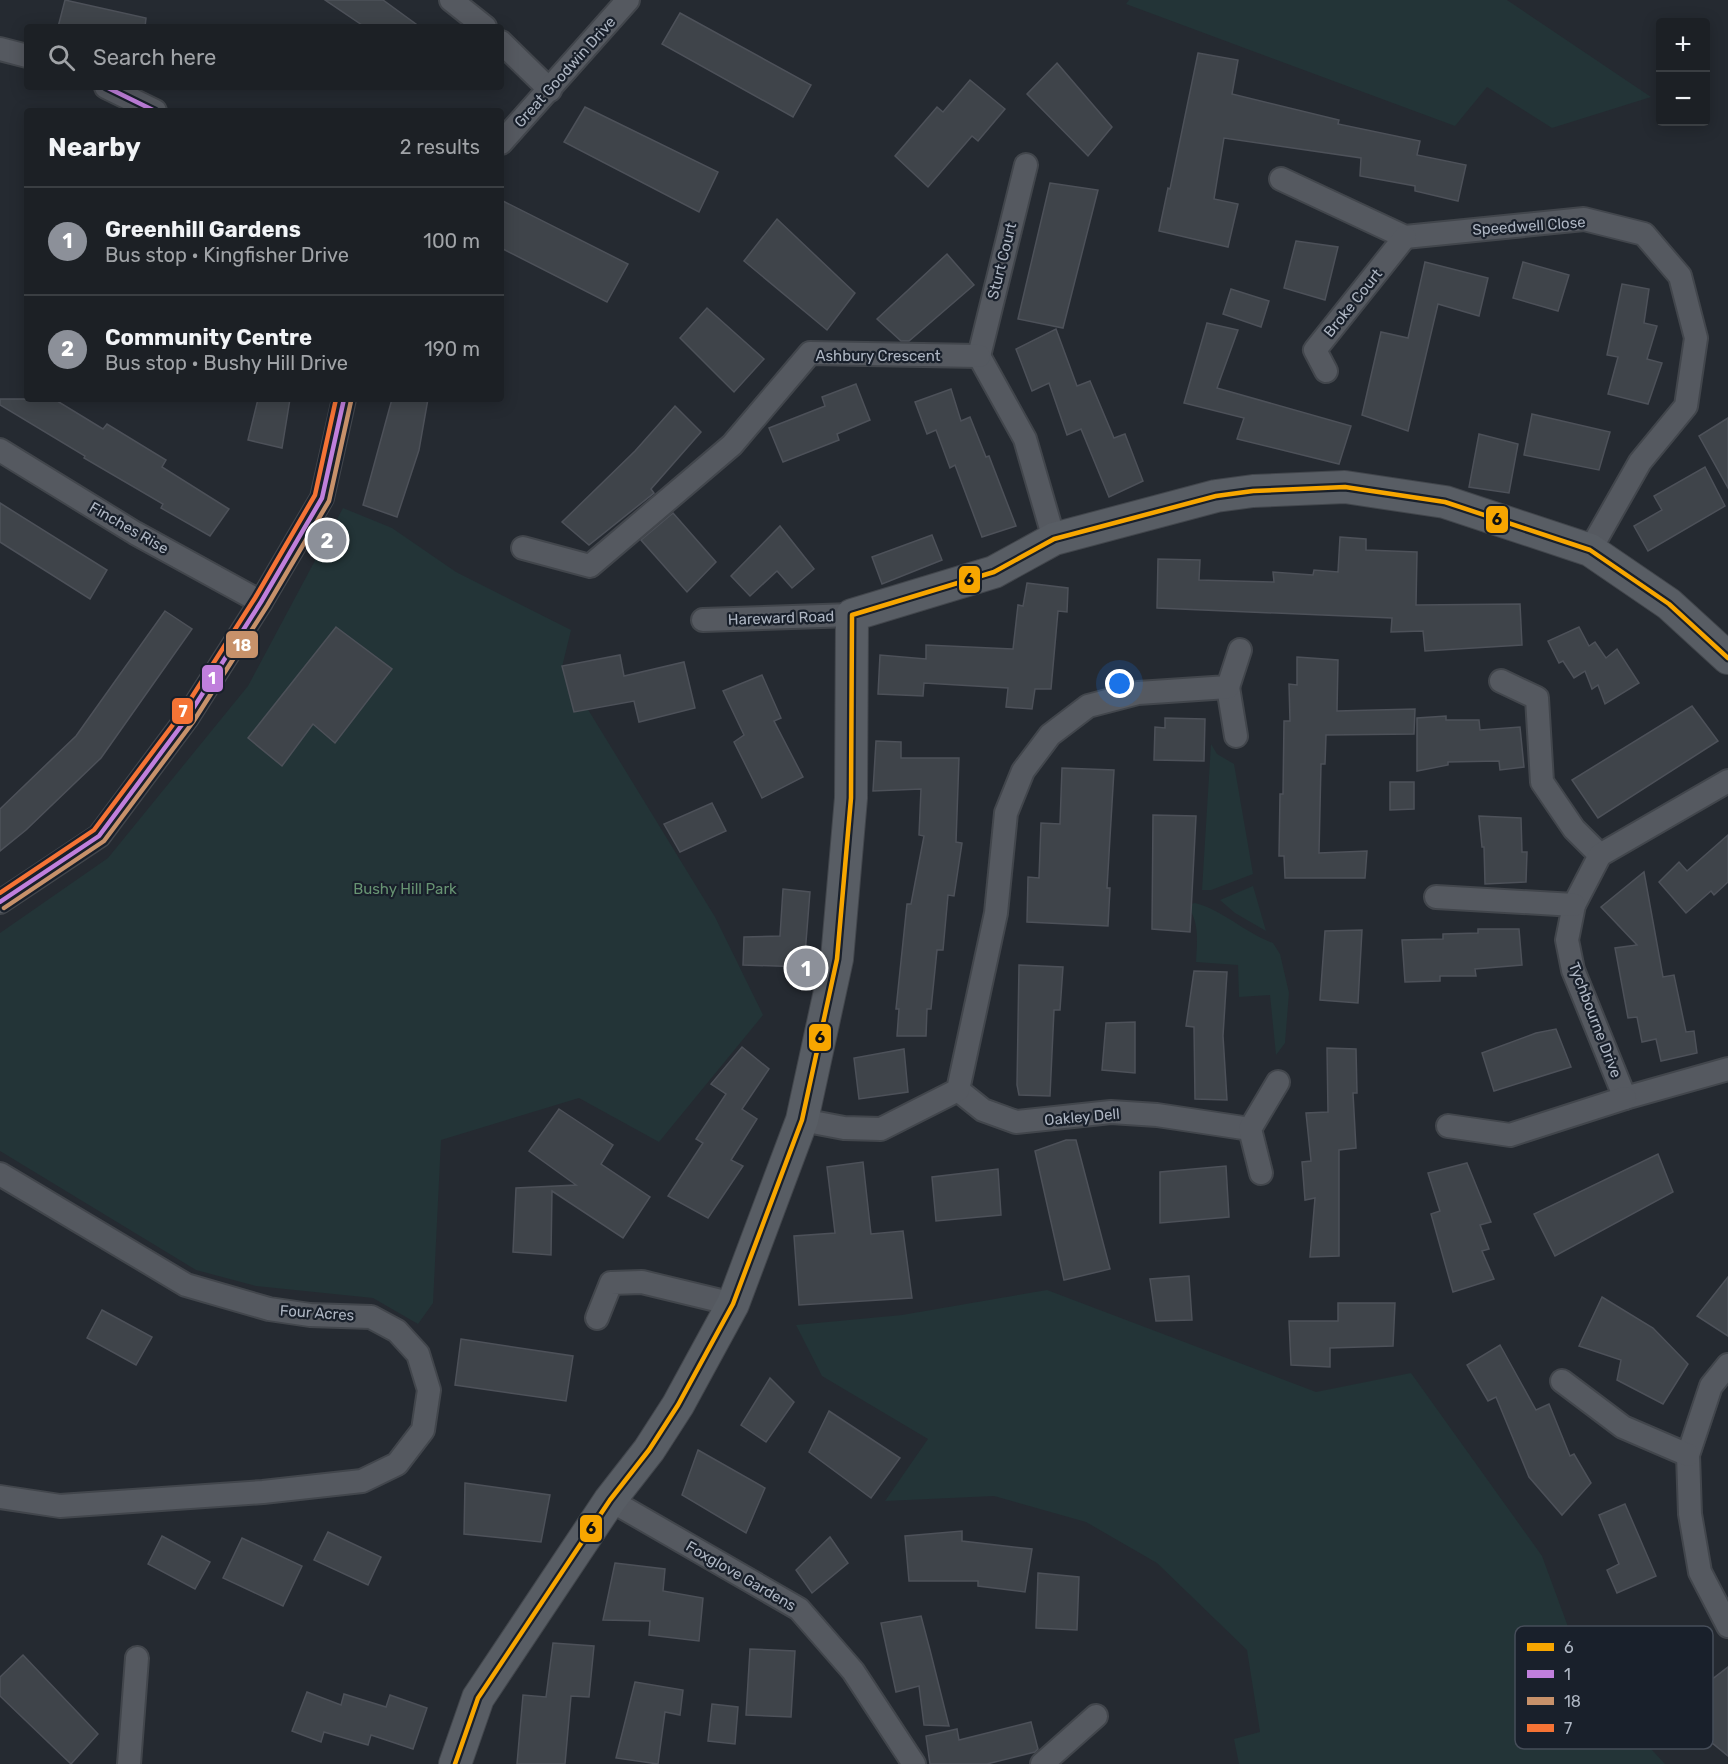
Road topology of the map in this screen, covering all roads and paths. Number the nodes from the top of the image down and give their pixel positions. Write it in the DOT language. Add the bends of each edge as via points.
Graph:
graph roads {
  1 [pos="451,0"];
  2 [pos="628,0"];
  3 [pos="481,24"];
  4 [pos="504,45"];
  5 [pos="0,49"];
  6 [pos="24,55"];
  7 [pos="112,90"];
  8 [pos="550,90"];
  9 [pos="149,108"];
  10 [pos="504,140"];
  11 [pos="1026,165"];
  12 [pos="1281,179"];
  13 [pos="1405,237"];
  14 [pos="979,356"];
  15 [pos="1326,371"];
  16 [pos="343,402"];
  17 [pos="0,450"];
  18 [pos="1054,539"];
  19 [pos="523,548"];
  20 [pos="1590,550"];
  21 [pos="261,602"];
  22 [pos="852,615"];
  23 [pos="703,620"];
  24 [pos="1240,650"];
  25 [pos="1728,658"];
  26 [pos="1501,681"];
  27 [pos="1228,687"];
  28 [pos="1236,736"];
  29 [pos="1728,781"];
  30 [pos="1600,855"];
  31 [pos="1436,897"];
  32 [pos="0,902"];
  33 [pos="1574,905"];
  34 [pos="1728,1069"];
  35 [pos="1278,1082"];
  36 [pos="958,1090"];
  37 [pos="1625,1098"];
  38 [pos="802,1120"];
  39 [pos="1448,1126"];
  40 [pos="1250,1129"];
  41 [pos="1261,1173"];
  42 [pos="0,1174"];
  43 [pos="733,1304"];
  44 [pos="597,1318"];
  45 [pos="1728,1365"];
  46 [pos="1562,1381"];
  47 [pos="1688,1455"];
  48 [pos="0,1497"];
  49 [pos="610,1500"];
  50 [pos="1728,1626"];
  51 [pos="137,1658"];
  52 [pos="1096,1716"];
  53 [pos="129,1764"];
  54 [pos="455,1764"];
  55 [pos="914,1764"];
  56 [pos="1042,1764"];
  1 -- 3 [label="street"];
  2 -- 8 [label="street, Great Goodwin Drive"];
  4 -- 8 [label="street"];
  5 -- 6 [label="street"];
  7 -- 9 [label="street"];
  8 -- 10 [label="street, Great Goodwin Drive"];
  11 -- 14 [label="street, Sturt Court"];
  12 -- 13 [label="street"];
  13 -- 15 [label="street, Broke Court" via="1315,350"];
  13 -- 20 [label="street, Speedwell Close" via="1584,219 1644,234 1680,276 1696,338 1686,406 1640,462"];
  14 -- 18 [label="street" via="1025,440"];
  14 -- 19 [label="street, Ashbury Crescent" via="810,353 732,445 590,566"];
  16 -- 21 [label="street" via="322,498"];
  17 -- 21 [label="street, Finches Rise" via="135,533"];
  18 -- 20 [label="street, Hareward Road" via="1215,496 1345,487 1445,502"];
  18 -- 22 [label="street, Hareward Road" via="994,572"];
  20 -- 25 [label="street, Hareward Road" via="1669,604"];
  21 -- 32 [label="street" via="187,718 99,836"];
  22 -- 23 [label="street, Hareward Road"];
  22 -- 38 [label="street" via="851,798 837,958"];
  24 -- 27 [label="street"];
  26 -- 30 [label="street" via="1548,701 1542,782 1574,829"];
  27 -- 28 [label="street"];
  27 -- 36 [label="street" via="1138,693 1088,706 1050,735 1023,771 1006,813 996,913"];
  29 -- 30 [label="street"];
  30 -- 33 [label="street, Tychbourne Drive"];
  31 -- 33 [label="street"];
  33 -- 37 [label="street, Tychbourne Drive" via="1567,940 1573,970"];
  34 -- 37 [label="street, Tychbourne Drive"];
  35 -- 40 [label="street"];
  36 -- 38 [label="street" via="881,1129 844,1128"];
  36 -- 40 [label="street, Oakley Dell" via="983,1110 1016,1122 1111,1112"];
  37 -- 39 [label="street, Tychbourne Drive" via="1510,1135"];
  38 -- 43 [label="street"];
  40 -- 41 [label="street"];
  42 -- 48 [label="street, Four Acres" via="186,1286 269,1309 371,1317 398,1331 418,1354 429,1390 423,1430 397,1464 362,1481 60,1506"];
  43 -- 44 [label="street" via="642,1282 611,1283"];
  43 -- 49 [label="street" via="678,1405"];
  45 -- 47 [label="street" via="1711,1386"];
  46 -- 47 [label="street" via="1623,1427"];
  47 -- 50 [label="street" via="1690,1514 1700,1572"];
  49 -- 54 [label="street" via="478,1698"];
  49 -- 55 [label="street, Foxglove Gardens" via="799,1609 853,1671"];
  51 -- 53 [label="street"];
  52 -- 56 [label="street"];
}
